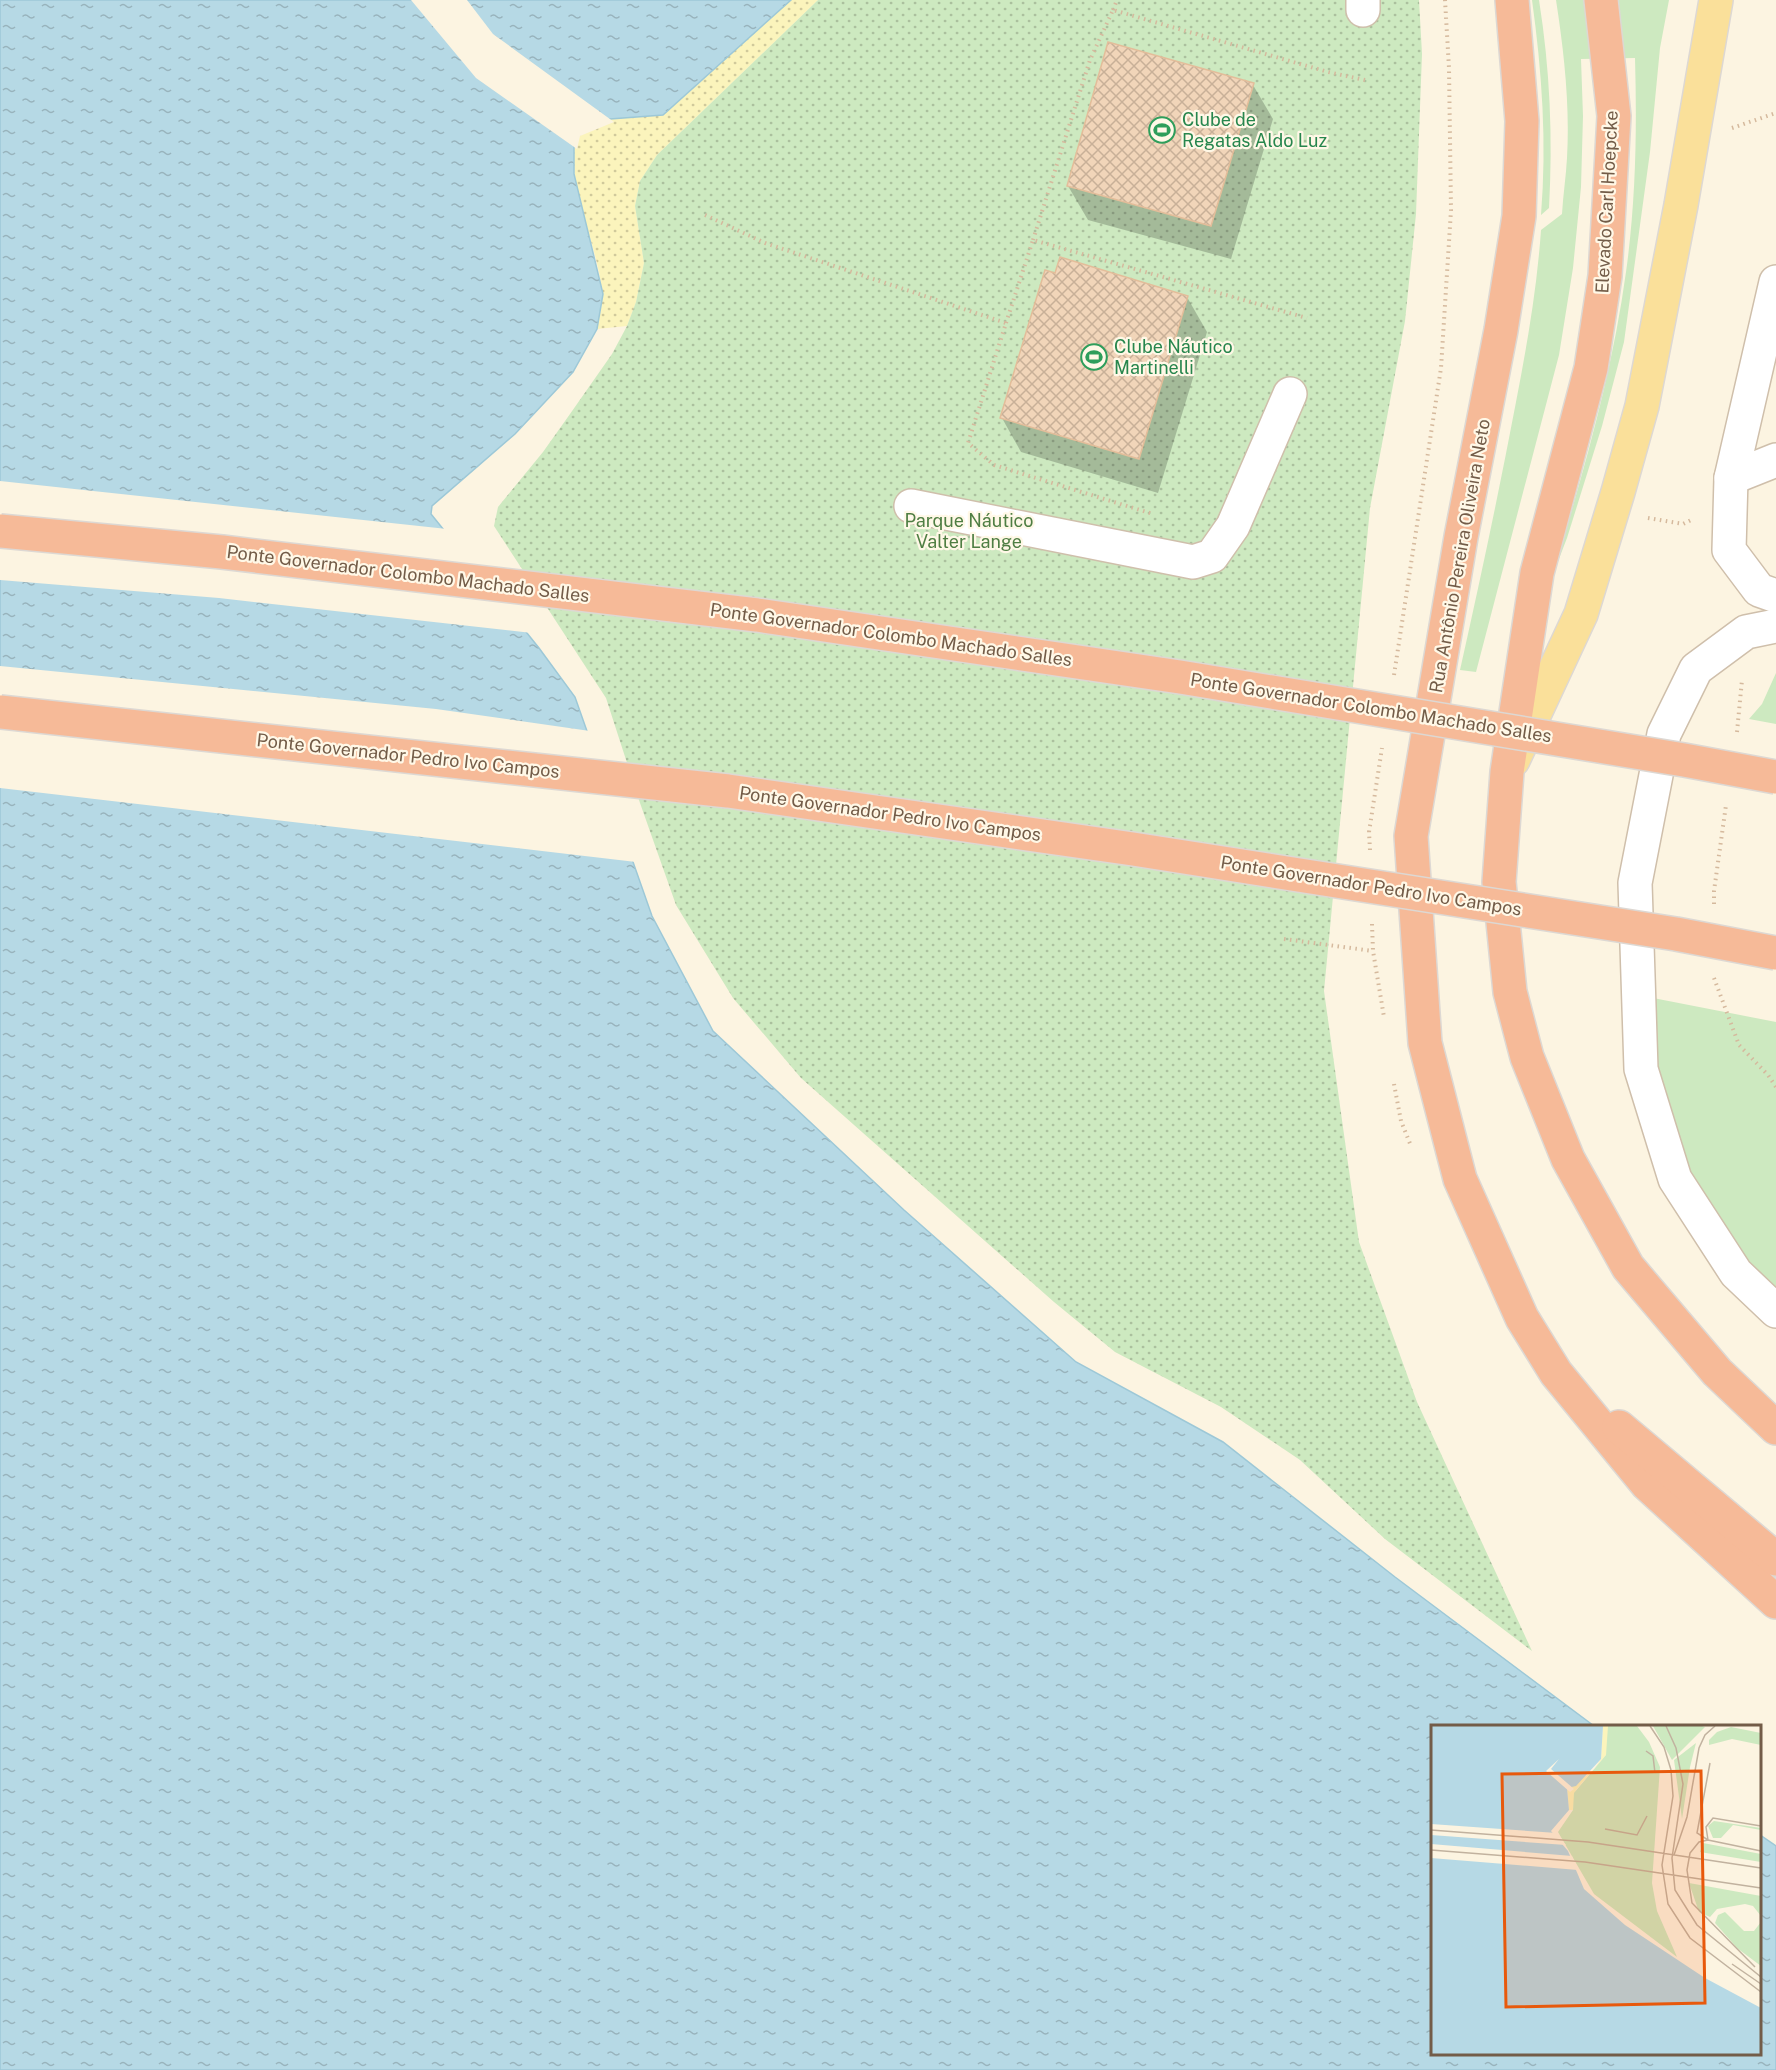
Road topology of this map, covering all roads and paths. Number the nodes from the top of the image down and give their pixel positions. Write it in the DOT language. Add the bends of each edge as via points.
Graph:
graph roads {
  1 [pos="1117,0"];
  2 [pos="1512,0"];
  3 [pos="1600,0"];
  4 [pos="1716,0"];
  5 [pos="1113,10"];
  6 [pos="1365,80"];
  7 [pos="705,214"];
  8 [pos="1033,240"];
  9 [pos="1776,282"];
  10 [pos="1306,318"];
  11 [pos="1006,323"];
  12 [pos="1290,394"];
  13 [pos="1776,460"];
  14 [pos="1731,478"];
  15 [pos="1618,492"];
  16 [pos="911,506"];
  17 [pos="1153,514"];
  18 [pos="1694,519"];
  19 [pos="0,531"];
  20 [pos="1776,596"];
  21 [pos="1761,629"];
  22 [pos="0,712"];
  23 [pos="1736,742"];
  24 [pos="1507,772"];
  25 [pos="1776,777"];
  26 [pos="1727,799"];
  27 [pos="1714,913"];
  28 [pos="1284,939"];
  29 [pos="1373,951"];
  30 [pos="1776,953"];
  31 [pos="1714,968"];
  32 [pos="1776,1087"];
  33 [pos="1776,1311"];
  34 [pos="1556,1373"];
  35 [pos="1776,1428"];
  36 [pos="1776,1559"];
  37 [pos="1776,1602"];
  1 -- 5 [label="path"];
  2 -- 34 [label="highway, Rua Antônio Pereira Oliveira Neto" via="1522,121 1519,216 1411,836 1425,1043 1460,1179 1522,1318"];
  3 -- 24 [label="highway, Elevado Carl Hoepcke" via="1614,116 1605,276 1591,368 1537,573"];
  4 -- 15 [label="main road" via="1642,406"];
  5 -- 6 [label="path"];
  5 -- 8 [label="path" via="1090,60"];
  7 -- 11 [label="path" via="765,243"];
  8 -- 10 [label="path"];
  8 -- 11 [label="path"];
  9 -- 14 [label="lane"];
  11 -- 17 [label="path" via="968,443 994,465"];
  12 -- 16 [label="lane" via="1233,526 1212,556 1193,562"];
  13 -- 14 [label="lane"];
  14 -- 20 [label="lane" via="1729,550 1760,590"];
  15 -- 18 [label="path" via="1649,518 1683,524"];
  15 -- 24 [label="main road" via="1581,614"];
  19 -- 25 [label="highway, Ponte Governador Colombo Machado Salles, bridge" via="222,552 757,615 1179,677"];
  21 -- 23 [label="path"];
  21 -- 33 [label="lane" via="1696,669 1664,734 1635,883 1641,1068 1675,1179 1736,1273"];
  22 -- 30 [label="highway, Ponte Governador Pedro Ivo Campos, bridge" via="728,791 1168,855"];
  24 -- 35 [label="highway" via="1499,882 1510,992 1527,1057 1564,1149 1628,1267 1717,1372"];
  26 -- 27 [label="path"];
  28 -- 29 [label="path"];
  31 -- 32 [label="path" via="1714,979 1739,1045"];
  34 -- 36 [label="highway"];
  34 -- 37 [label="highway" via="1647,1485"];
}
